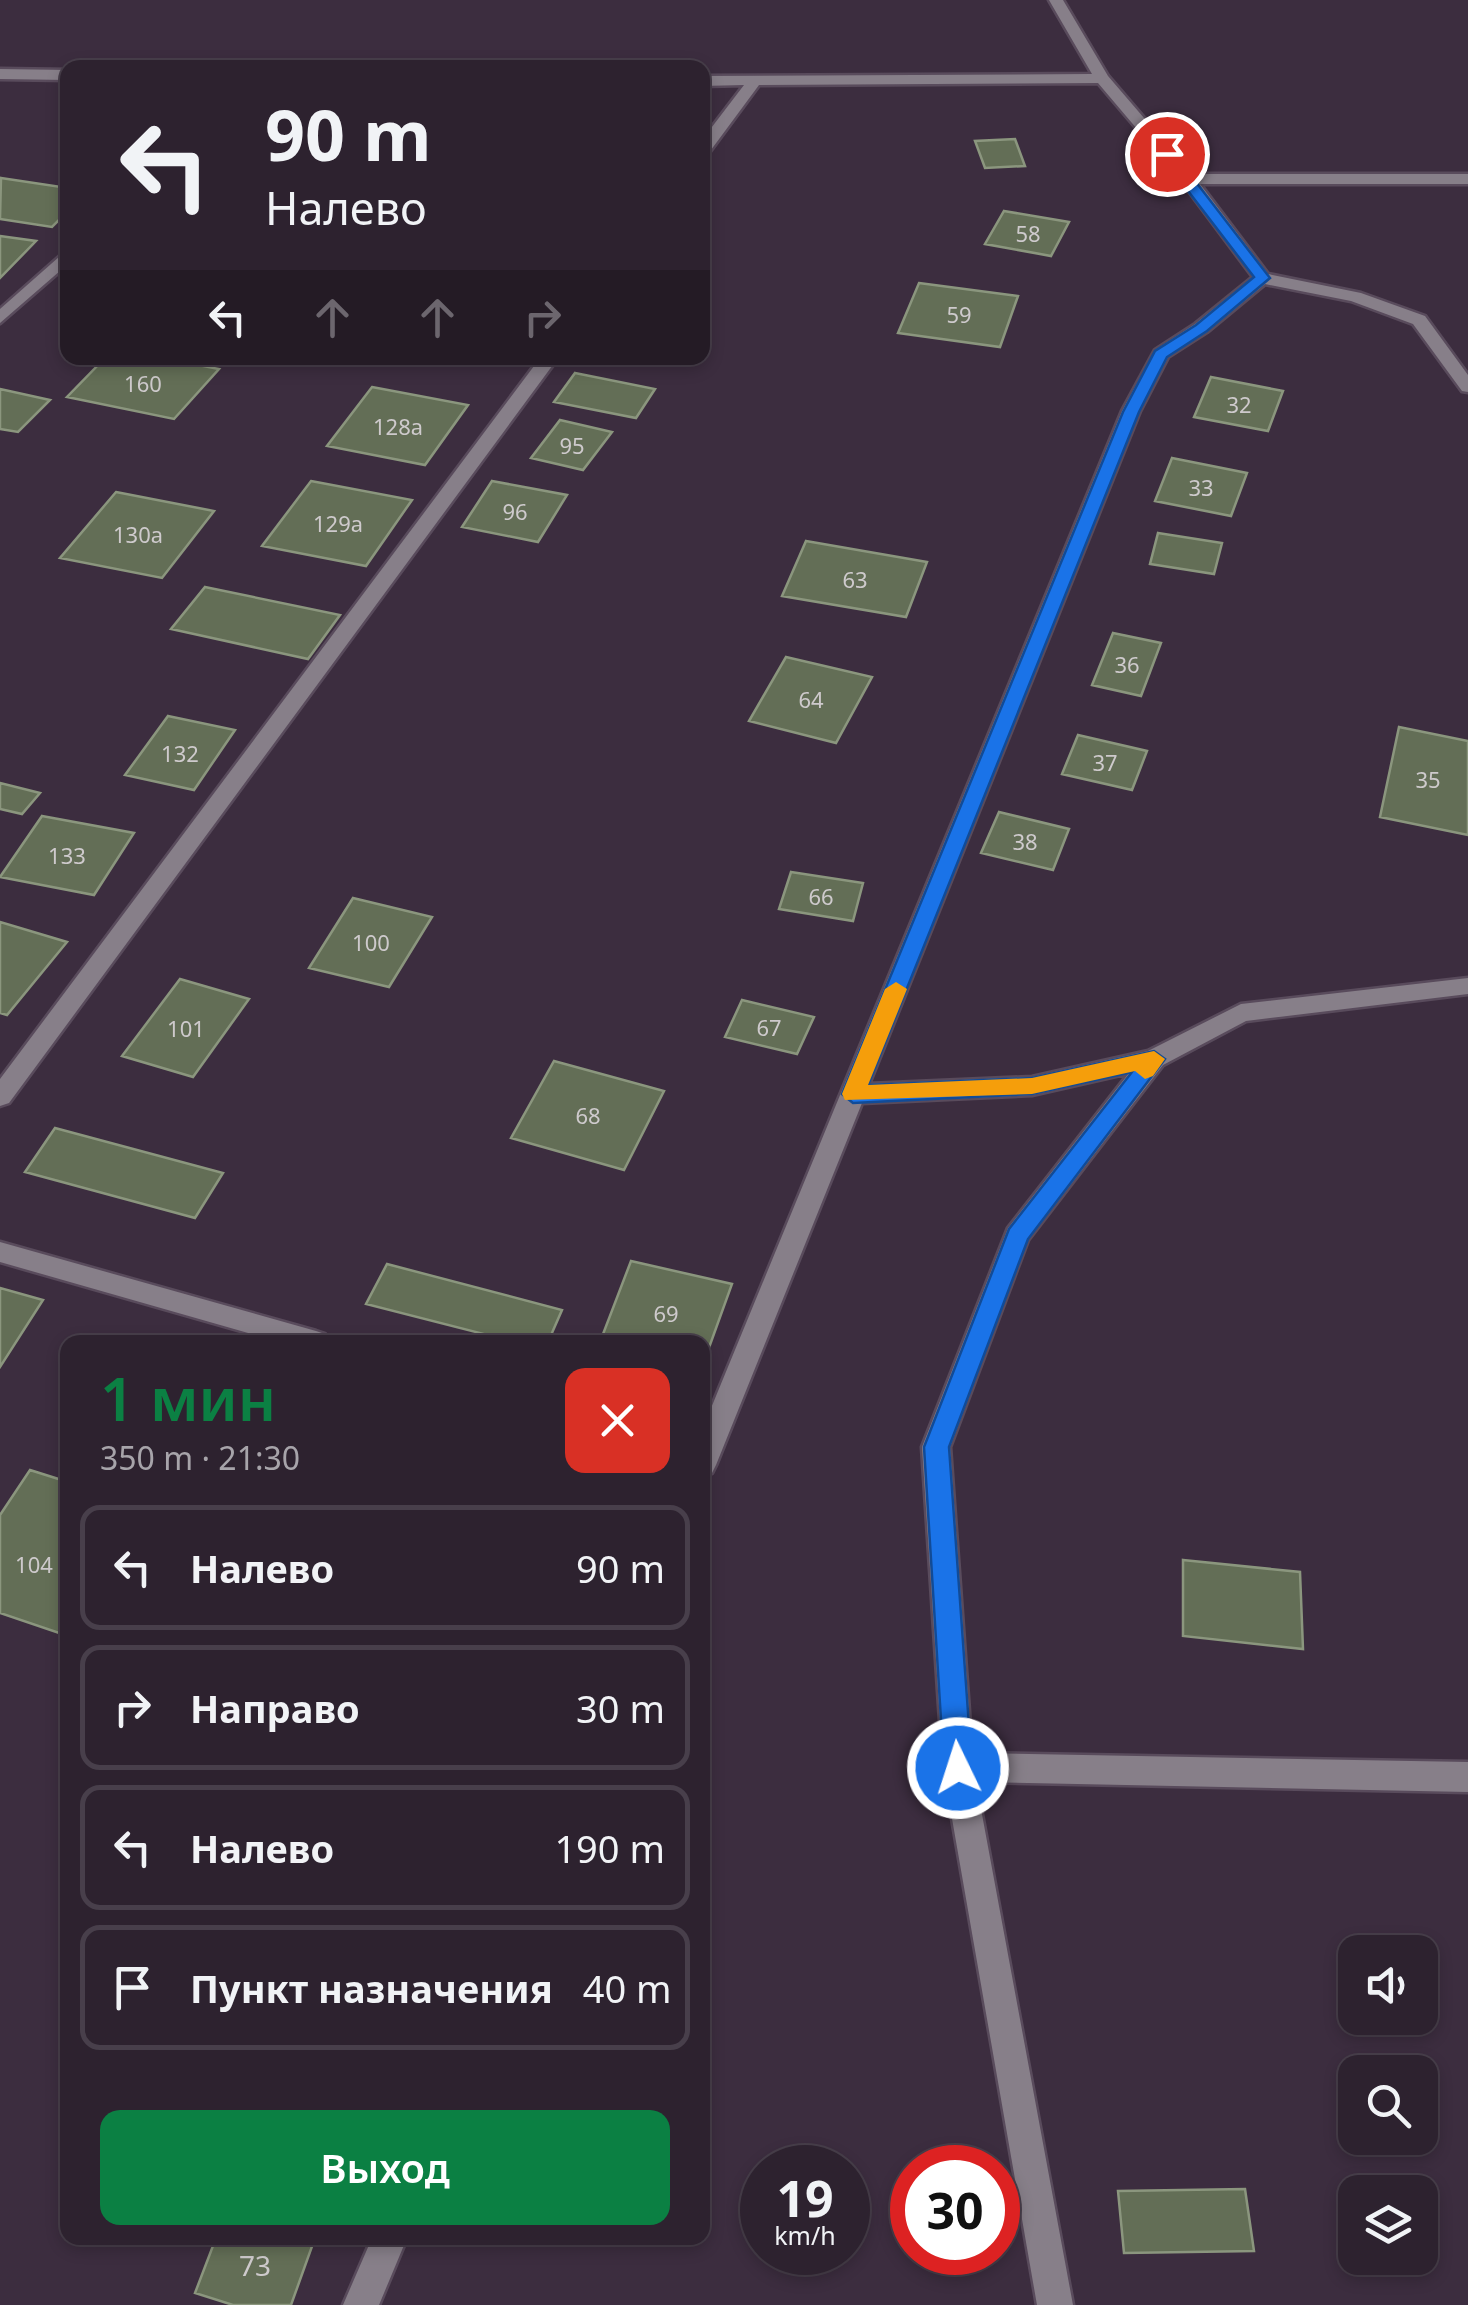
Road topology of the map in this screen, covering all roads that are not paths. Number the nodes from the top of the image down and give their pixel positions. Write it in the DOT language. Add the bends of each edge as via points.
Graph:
graph roads {
  1 [pos="1056,0"];
  2 [pos="0,74"];
  3 [pos="60,75"];
  4 [pos="1102,78"];
  5 [pos="710,81"];
  6 [pos="754,82"];
  7 [pos="710,140"];
  8 [pos="1188,179"];
  9 [pos="1468,179"];
  10 [pos="60,262"];
  11 [pos="1262,278"];
  12 [pos="0,318"];
  13 [pos="544,365"];
  14 [pos="1468,388"];
  15 [pos="1468,986"];
  16 [pos="1154,1059"];
  17 [pos="853,1094"];
  18 [pos="0,1097"];
  19 [pos="0,1252"];
  20 [pos="291,1335"];
  21 [pos="710,1443"];
  22 [pos="958,1768"];
  23 [pos="1468,1777"];
  24 [pos="385,2245"];
  25 [pos="361,2305"];
  26 [pos="1055,2305"];
  1 -- 4 [label="street"];
  2 -- 3 [label="street"];
  4 -- 6 [label="street"];
  4 -- 8 [label="street"];
  5 -- 6 [label="street"];
  6 -- 7 [label="street"];
  8 -- 9 [label="street"];
  8 -- 11 [label="street"];
  10 -- 12 [label="street"];
  11 -- 14 [label="street" via="1356,297 1419,320"];
  11 -- 17 [label="street" via="1161,354 1138,397"];
  13 -- 18 [label="street"];
  15 -- 16 [label="street" via="1240,1013"];
  16 -- 17 [label="street" via="1032,1086"];
  16 -- 22 [label="street" via="1018,1235 936,1447"];
  17 -- 21 [label="street"];
  19 -- 20 [label="street"];
  22 -- 23 [label="street"];
  22 -- 26 [label="street"];
  24 -- 25 [label="street"];
}
